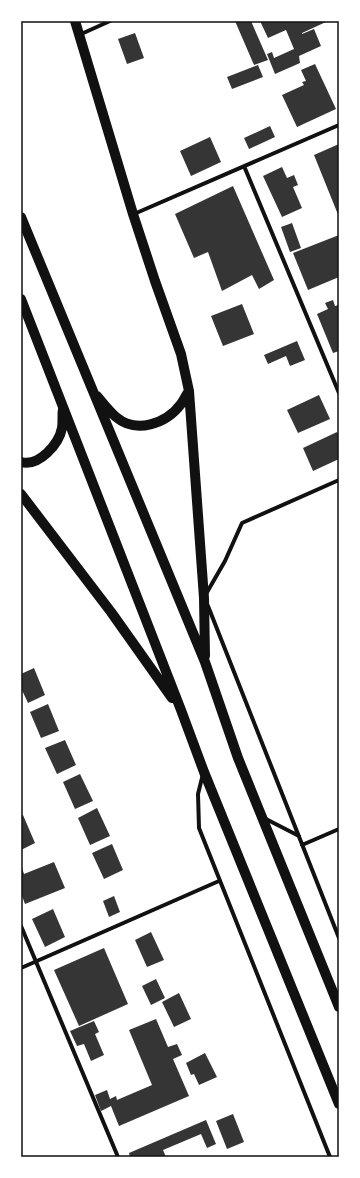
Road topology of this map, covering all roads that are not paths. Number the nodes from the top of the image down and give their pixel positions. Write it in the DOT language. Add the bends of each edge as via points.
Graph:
graph roads {
  1 [pos="75,21"];
  2 [pos="110,21"];
  3 [pos="79,35"];
  4 [pos="339,125"];
  5 [pos="244,166"];
  6 [pos="134,214"];
  7 [pos="21,217"];
  8 [pos="21,298"];
  9 [pos="91,390"];
  10 [pos="189,390"];
  11 [pos="339,393"];
  12 [pos="63,405"];
  13 [pos="21,462"];
  14 [pos="339,480"];
  15 [pos="21,494"];
  16 [pos="204,598"];
  17 [pos="205,662"];
  18 [pos="181,710"];
  19 [pos="204,772"];
  20 [pos="261,816"];
  21 [pos="339,830"];
  22 [pos="299,837"];
  23 [pos="302,845"];
  24 [pos="219,881"];
  25 [pos="21,926"];
  26 [pos="339,938"];
  27 [pos="36,961"];
  28 [pos="21,968"];
  29 [pos="339,1007"];
  30 [pos="339,1104"];
  31 [pos="118,1157"];
  32 [pos="330,1157"];
  1 -- 3 [label="main road"];
  2 -- 3 [label="street"];
  3 -- 6 [label="main road"];
  4 -- 5 [label="street"];
  5 -- 6 [label="street"];
  5 -- 11 [label="street"];
  6 -- 10 [label="main road" via="181,354"];
  7 -- 9 [label="main road"];
  8 -- 12 [label="main road"];
  9 -- 10 [label="main road" via="125,422 150,425 167,418 182,404"];
  9 -- 17 [label="main road"];
  10 -- 16 [label="main road"];
  12 -- 13 [label="main road" via="62,429 54,445 40,459"];
  12 -- 18 [label="main road"];
  14 -- 16 [label="street" via="242,523 226,560"];
  15 -- 18 [label="main road" via="111,612"];
  16 -- 17 [label="main road"];
  16 -- 22 [label="street"];
  17 -- 20 [label="main road"];
  18 -- 19 [label="main road"];
  19 -- 24 [label="street" via="198,794 199,828"];
  19 -- 30 [label="main road"];
  20 -- 22 [label="street"];
  20 -- 29 [label="main road"];
  21 -- 23 [label="street"];
  22 -- 23 [label="street"];
  23 -- 26 [label="street"];
  24 -- 27 [label="street"];
  24 -- 32 [label="street"];
  25 -- 27 [label="street"];
  27 -- 28 [label="street"];
  27 -- 31 [label="street"];
}
